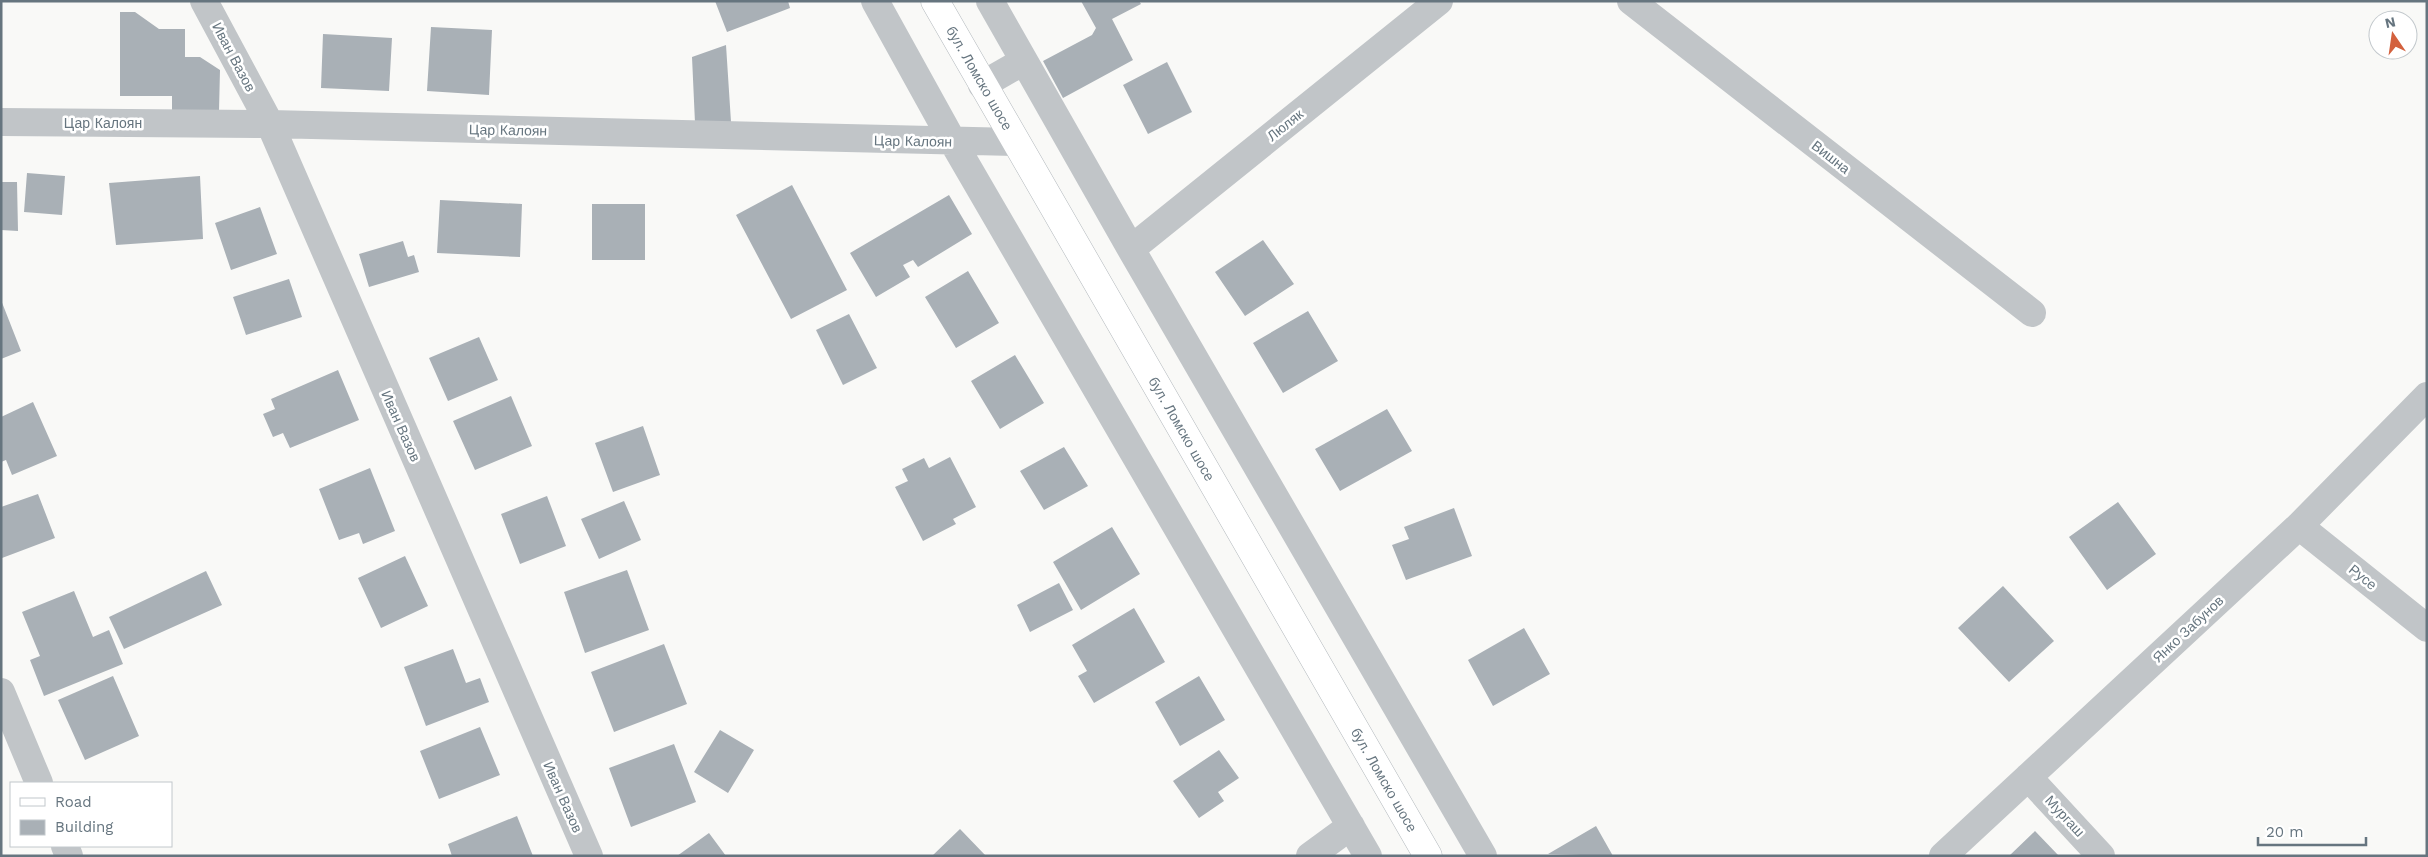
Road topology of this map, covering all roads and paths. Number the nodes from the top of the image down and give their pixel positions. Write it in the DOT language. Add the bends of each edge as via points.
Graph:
graph roads {
  1 [pos="204,1"];
  2 [pos="875,1"];
  3 [pos="934,1"];
  4 [pos="990,1"];
  5 [pos="1439,1"];
  6 [pos="1631,1"];
  7 [pos="1024,61"];
  8 [pos="982,85"];
  9 [pos="1,122"];
  10 [pos="270,124"];
  11 [pos="953,142"];
  12 [pos="1015,142"];
  13 [pos="1131,249"];
  14 [pos="2032,313"];
  15 [pos="2427,396"];
  16 [pos="2298,526"];
  17 [pos="2427,628"];
  18 [pos="1,692"];
  19 [pos="2028,777"];
  20 [pos="39,782"];
  21 [pos="1351,826"];
  22 [pos="589,856"];
  23 [pos="1310,856"];
  24 [pos="1368,856"];
  25 [pos="1428,856"];
  26 [pos="1483,856"];
  27 [pos="1943,856"];
  28 [pos="2101,856"];
  1 -- 10 [label="street, Иван Вазов"];
  2 -- 11 [label="street"];
  3 -- 8 [label="main road, бул. Ломско шосе"];
  4 -- 7 [label="street"];
  5 -- 13 [label="street, Люляк"];
  6 -- 14 [label="street, Вишна"];
  7 -- 8 [label="street"];
  7 -- 13 [label="street"];
  8 -- 12 [label="main road, бул. Ломско шосе"];
  9 -- 10 [label="street, Цар Калоян"];
  10 -- 11 [label="street, Цар Калоян"];
  10 -- 22 [label="street, Иван Вазов"];
  11 -- 12 [label="street, Цар Калоян"];
  11 -- 21 [label="street"];
  12 -- 25 [label="main road, бул. Ломско шосе"];
  13 -- 26 [label="street"];
  15 -- 16 [label="street, Янко Забунов"];
  16 -- 17 [label="street, Русе"];
  16 -- 19 [label="street, Янко Забунов"];
  18 -- 20 [label="street"];
  19 -- 27 [label="street, Янко Забунов"];
  19 -- 28 [label="street, Мургаш"];
  21 -- 23 [label="street"];
  21 -- 24 [label="street"];
}
